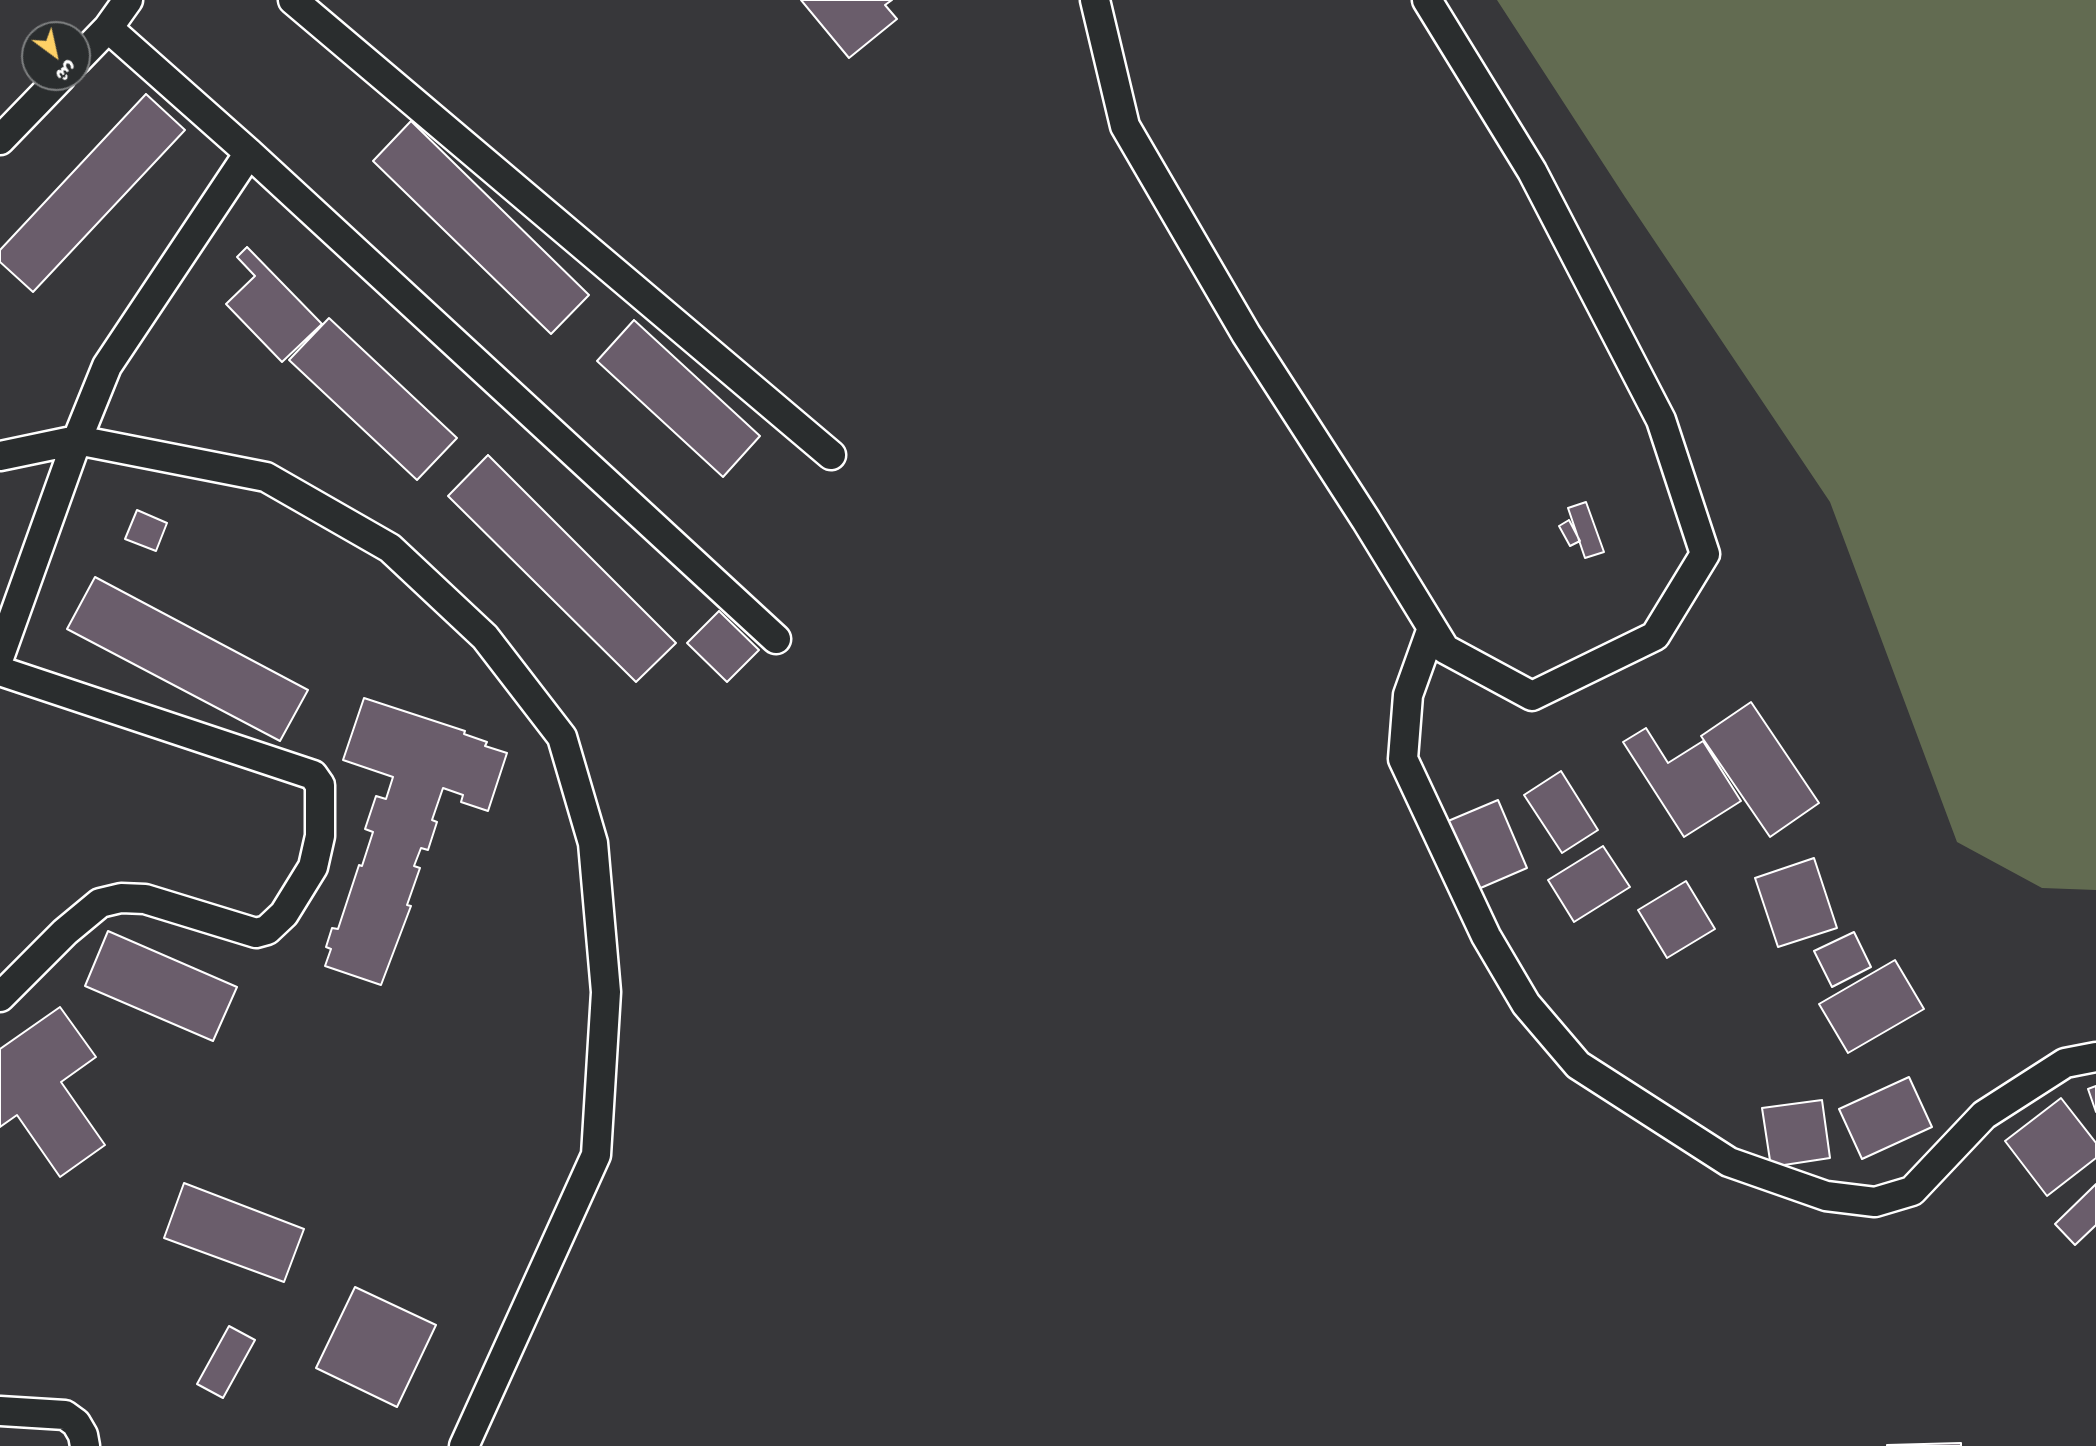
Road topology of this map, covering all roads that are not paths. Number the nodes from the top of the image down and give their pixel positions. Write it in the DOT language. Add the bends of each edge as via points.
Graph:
graph roads {
  1 [pos="128,0"];
  2 [pos="293,0"];
  3 [pos="1095,0"];
  4 [pos="1427,0"];
  5 [pos="108,28"];
  6 [pos="91,46"];
  7 [pos="47,91"];
  8 [pos="0,140"];
  9 [pos="249,153"];
  10 [pos="76,440"];
  11 [pos="831,455"];
  12 [pos="0,456"];
  13 [pos="1432,628"];
  14 [pos="776,639"];
  15 [pos="0,655"];
  16 [pos="0,671"];
  17 [pos="0,997"];
  18 [pos="2096,1057"];
  19 [pos="0,1410"];
  20 [pos="85,1446"];
  21 [pos="464,1446"];
  1 -- 5 [label="street"];
  2 -- 11 [label="street"];
  3 -- 13 [label="street" via="1125,126 1246,334"];
  4 -- 13 [label="street" via="1532,172 1661,419 1705,554 1655,636 1532,696 1445,649"];
  5 -- 6 [label="street"];
  5 -- 9 [label="street"];
  7 -- 8 [label="street"];
  9 -- 10 [label="street" via="107,366"];
  9 -- 14 [label="street"];
  10 -- 12 [label="street"];
  10 -- 15 [label="street"];
  10 -- 21 [label="street" via="266,477 390,548 485,637 562,737 593,844 606,992 596,1155"];
  13 -- 18 [label="street" via="1408,695 1403,759 1486,936 1526,1004 1578,1065 1729,1162 1826,1196 1875,1202 1912,1191 1984,1115 2065,1063"];
  16 -- 17 [label="street" via="313,775 320,785 320,836 313,867 284,914 267,930 256,933 145,900 121,898 100,903"];
  19 -- 20 [label="street" via="65,1415 76,1423"];
}
